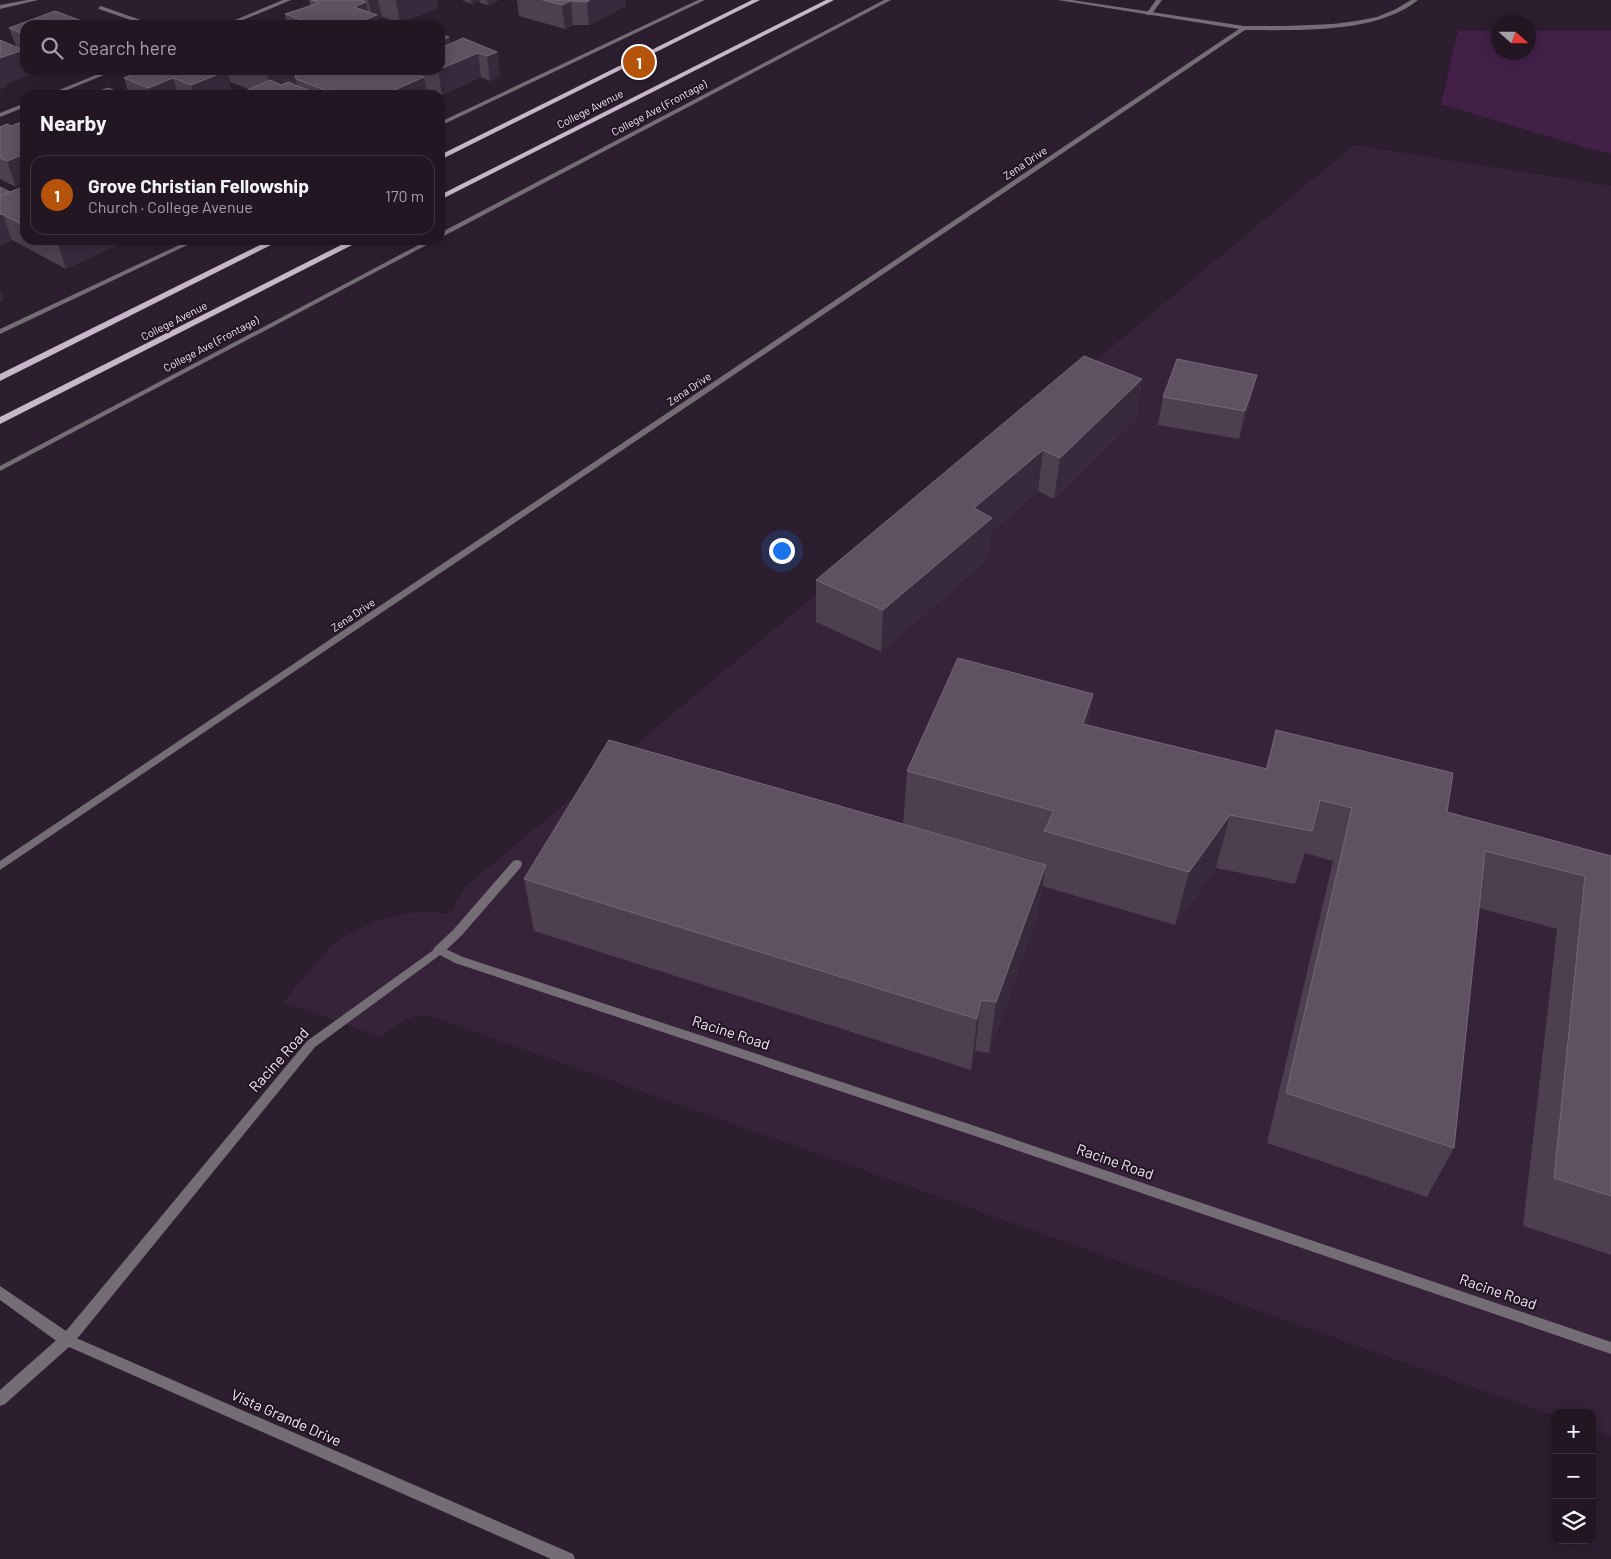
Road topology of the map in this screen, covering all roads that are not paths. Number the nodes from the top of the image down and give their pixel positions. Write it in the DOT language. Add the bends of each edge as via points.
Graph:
graph roads {
  1 [pos="35,0"];
  2 [pos="288,0"];
  3 [pos="702,0"];
  4 [pos="757,0"];
  5 [pos="831,0"];
  6 [pos="888,0"];
  7 [pos="1061,0"];
  8 [pos="1159,0"];
  9 [pos="1415,0"];
  10 [pos="0,7"];
  11 [pos="100,8"];
  12 [pos="1149,14"];
  13 [pos="135,20"];
  14 [pos="238,20"];
  15 [pos="1244,28"];
  16 [pos="100,75"];
  17 [pos="63,90"];
  18 [pos="20,107"];
  19 [pos="0,115"];
  20 [pos="445,122"];
  21 [pos="445,156"];
  22 [pos="445,195"];
  23 [pos="445,233"];
  24 [pos="184,245"];
  25 [pos="267,245"];
  26 [pos="348,245"];
  27 [pos="424,245"];
  28 [pos="0,332"];
  29 [pos="0,378"];
  30 [pos="0,421"];
  31 [pos="0,469"];
  32 [pos="517,864"];
  33 [pos="0,866"];
  34 [pos="439,950"];
  35 [pos="0,1292"];
  36 [pos="67,1340"];
  37 [pos="1611,1348"];
  38 [pos="0,1399"];
  39 [pos="568,1559"];
  1 -- 10 [label="street"];
  2 -- 14 [label="street"];
  3 -- 20 [label="street"];
  4 -- 21 [label="main road, College Avenue"];
  5 -- 22 [label="main road, College Avenue"];
  6 -- 23 [label="street, College Ave (Frontage)"];
  7 -- 12 [label="street"];
  8 -- 12 [label="street"];
  9 -- 15 [label="street" via="1384,15 1347,24"];
  11 -- 13 [label="street"];
  12 -- 15 [label="street"];
  15 -- 33 [label="street, Zena Drive"];
  16 -- 17 [label="street"];
  18 -- 19 [label="street"];
  24 -- 28 [label="street"];
  25 -- 29 [label="main road"];
  26 -- 30 [label="main road, College Avenue"];
  27 -- 31 [label="street, College Ave (Frontage)"];
  32 -- 34 [label="street"];
  34 -- 36 [label="street, Racine Road" via="311,1044"];
  34 -- 37 [label="street, Racine Road" via="458,960 978,1132"];
  35 -- 36 [label="street, Vista Grande Drive"];
  36 -- 38 [label="street, Racine Road"];
  36 -- 39 [label="street, Vista Grande Drive"];
}
